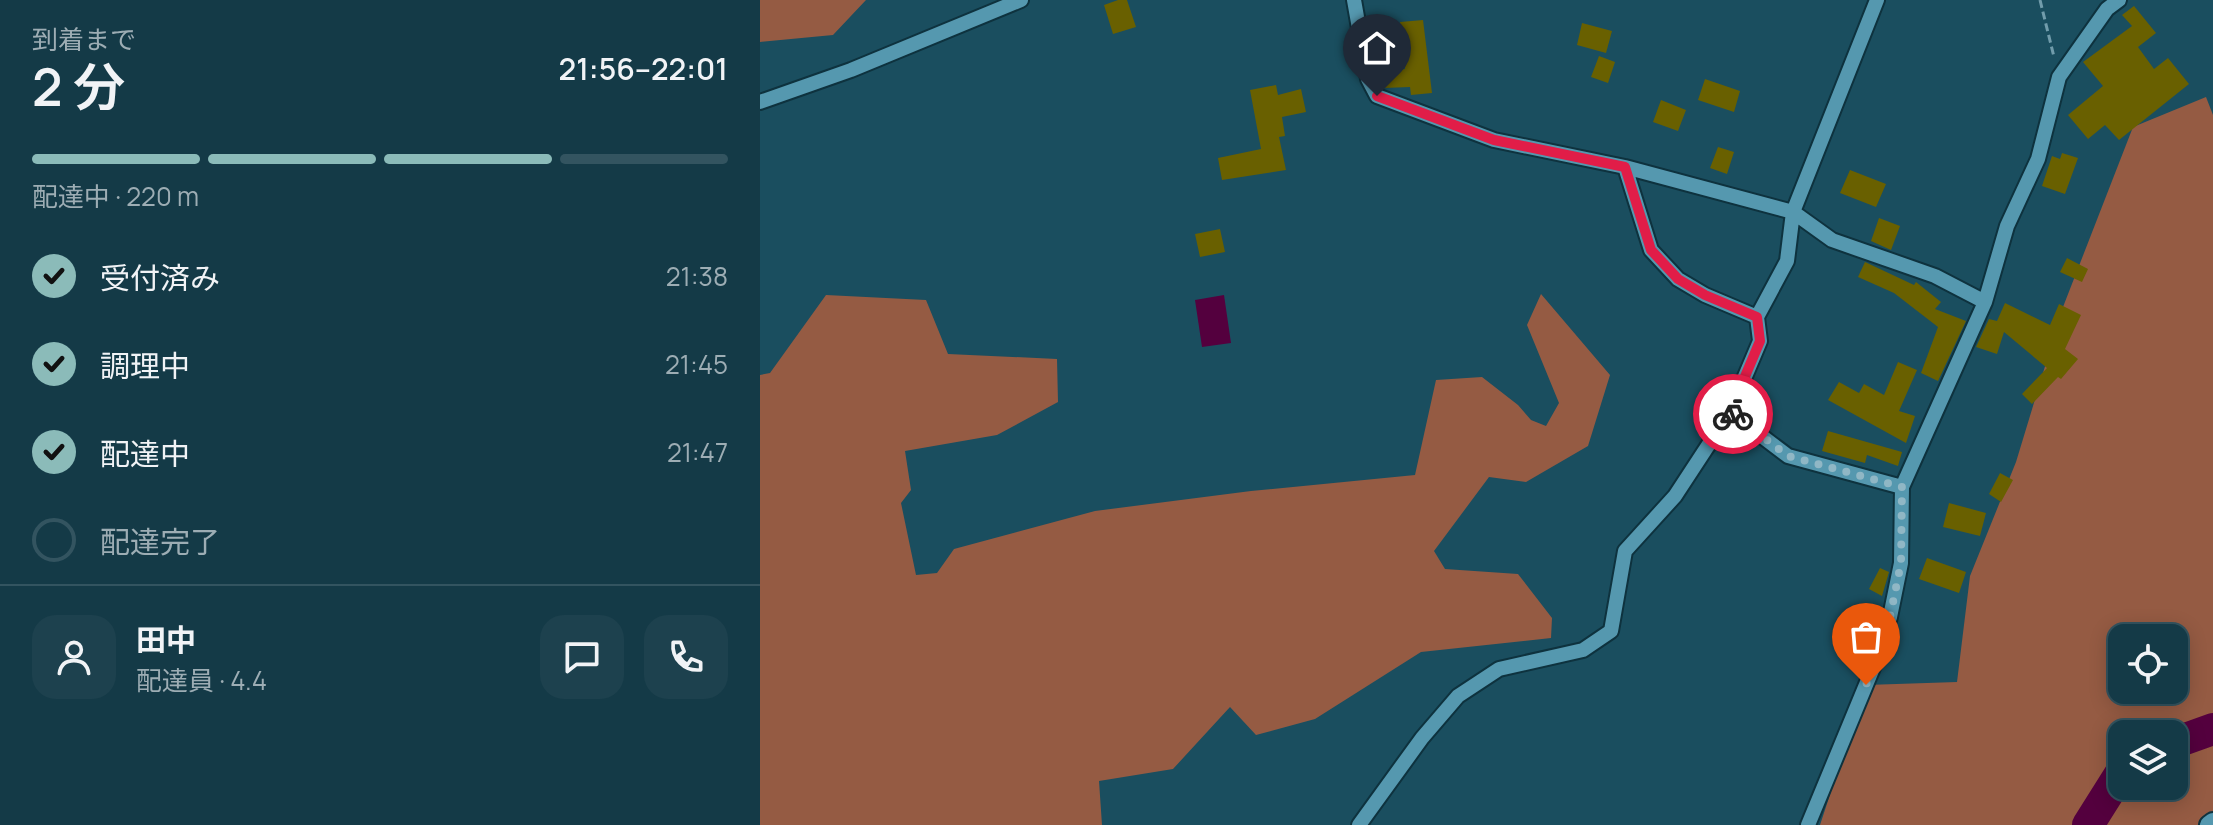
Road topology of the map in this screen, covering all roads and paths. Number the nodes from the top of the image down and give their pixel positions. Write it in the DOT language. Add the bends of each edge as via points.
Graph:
graph roads {
  1 [pos="1021,0"];
  2 [pos="1354,0"];
  3 [pos="1877,0"];
  4 [pos="2040,0"];
  5 [pos="2119,0"];
  6 [pos="2059,77"];
  7 [pos="760,102"];
  8 [pos="1625,167"];
  9 [pos="1793,212"];
  10 [pos="1985,302"];
  11 [pos="1757,317"];
  12 [pos="1730,412"];
  13 [pos="1902,487"];
  14 [pos="1359,825"];
  15 [pos="1808,825"];
  1 -- 7 [label="street"];
  2 -- 8 [label="street" via="1368,79 1377,96 1494,140"];
  3 -- 9 [label="street"];
  4 -- 6 [label="path"];
  5 -- 6 [label="street"];
  6 -- 10 [label="street" via="2038,159 2007,226"];
  8 -- 9 [label="street"];
  8 -- 11 [label="street" via="1651,250 1678,279"];
  9 -- 10 [label="street" via="1832,240 1935,276"];
  9 -- 11 [label="street" via="1787,261"];
  10 -- 13 [label="street"];
  11 -- 12 [label="street" via="1760,341"];
  12 -- 13 [label="street" via="1788,456"];
  12 -- 14 [label="street" via="1675,496 1625,551 1611,631 1583,650 1499,669 1458,696"];
  13 -- 15 [label="street" via="1901,563 1890,617"];
}
